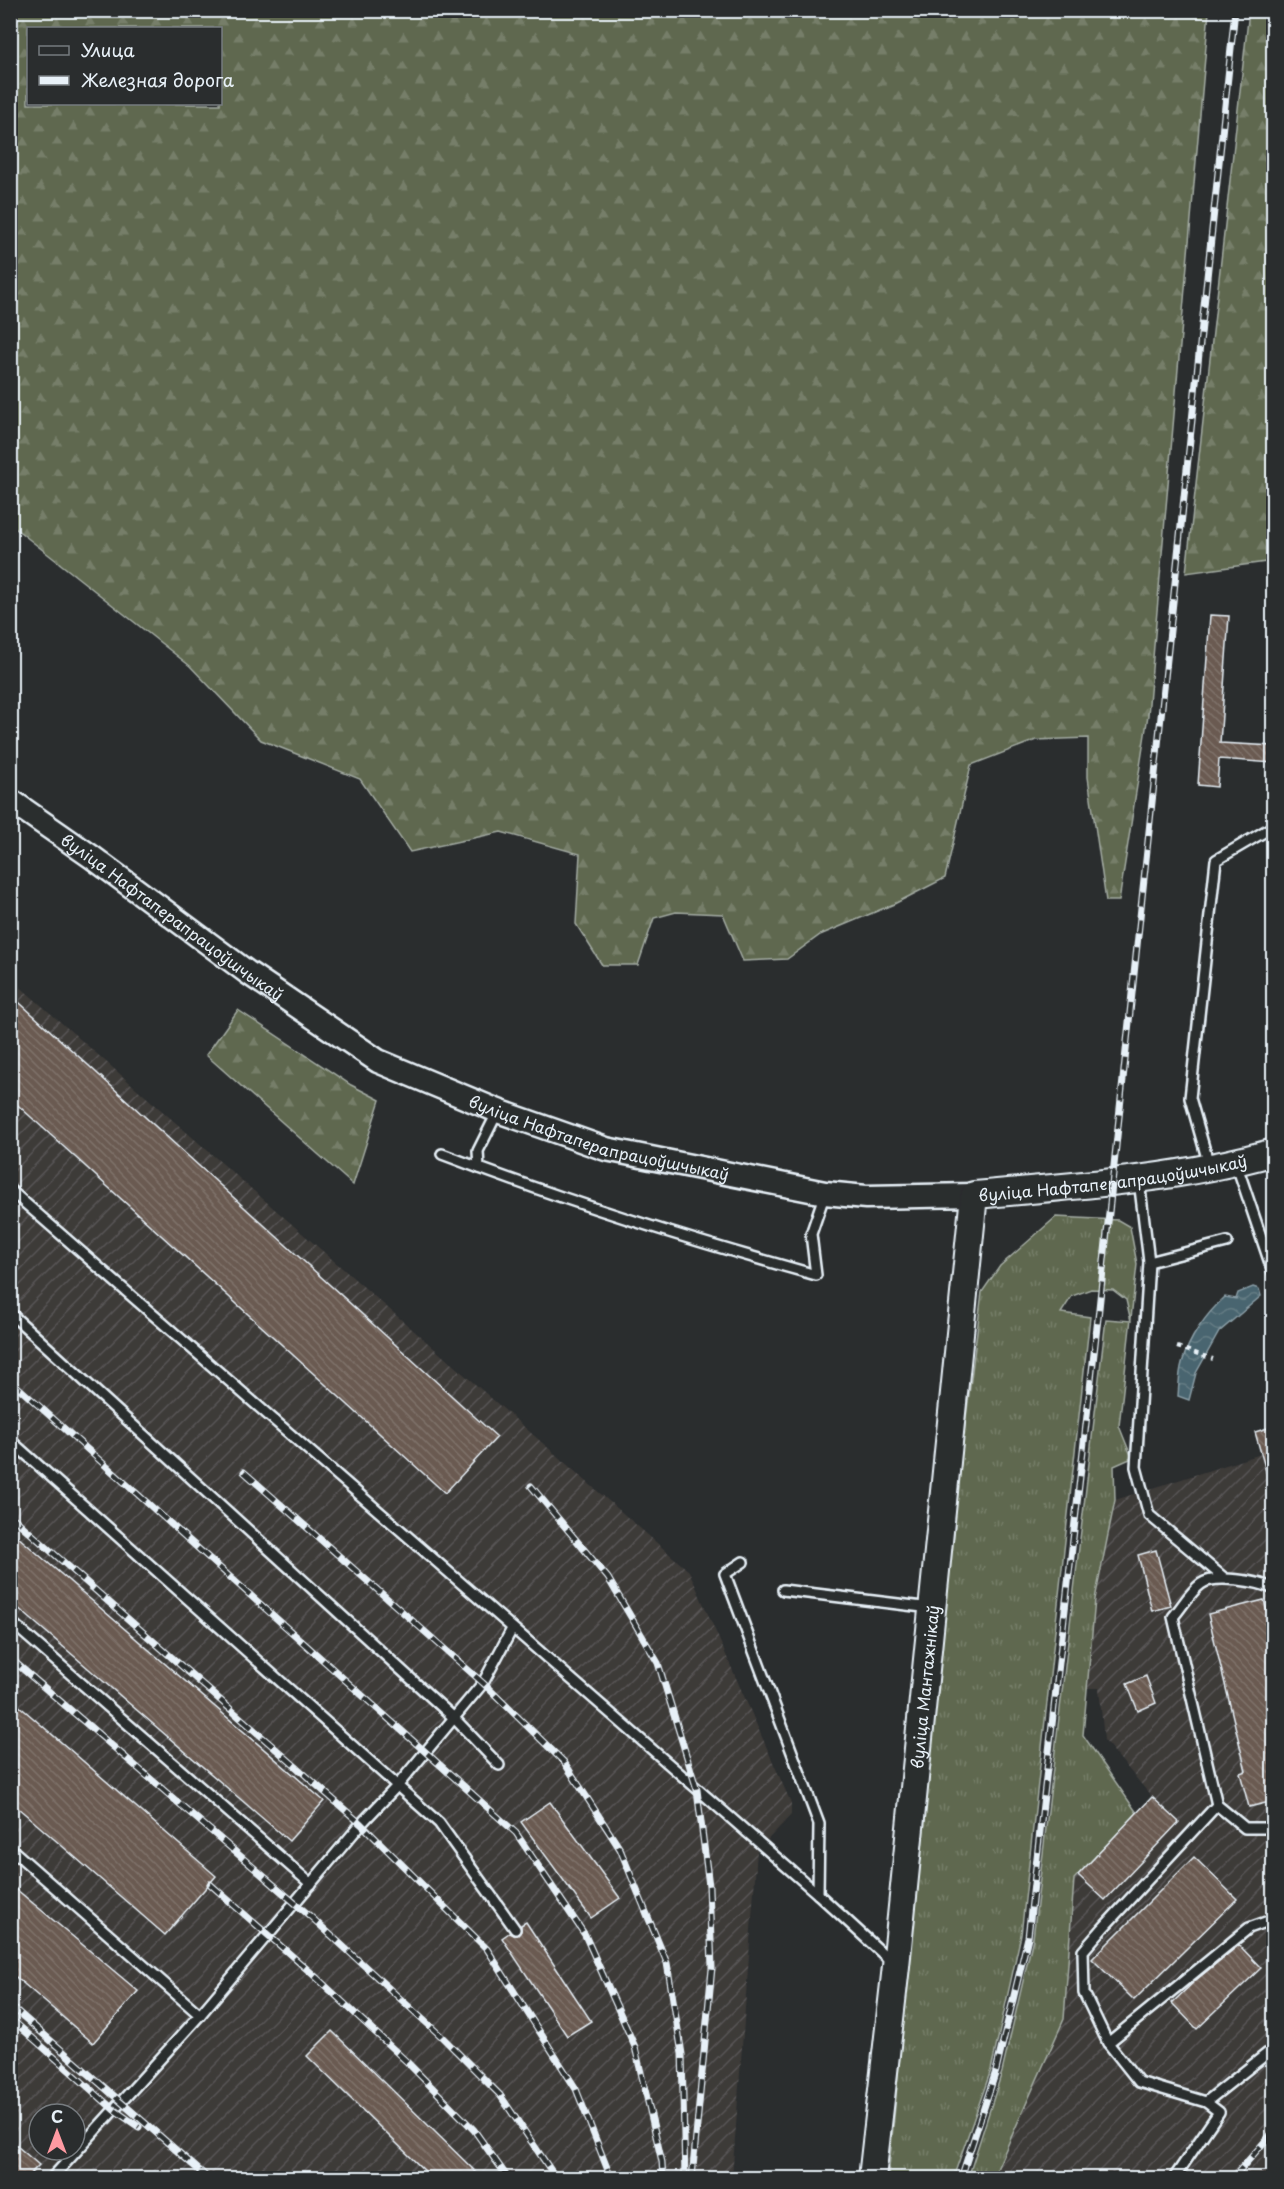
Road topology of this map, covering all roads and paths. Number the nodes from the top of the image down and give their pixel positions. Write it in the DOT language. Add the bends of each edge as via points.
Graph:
graph roads {
  1 [pos="10,800"];
  2 [pos="1274,825"];
  3 [pos="498,1111"];
  4 [pos="1274,1152"];
  5 [pos="442,1154"];
  6 [pos="1236,1163"];
  7 [pos="479,1168"];
  8 [pos="1209,1168"];
  9 [pos="1139,1180"];
  10 [pos="10,1190"];
  11 [pos="825,1193"];
  12 [pos="974,1195"];
  13 [pos="1227,1242"];
  14 [pos="1149,1262"];
  15 [pos="1274,1275"];
  16 [pos="10,1313"];
  17 [pos="1177,1347"];
  18 [pos="1213,1359"];
  19 [pos="10,1440"];
  20 [pos="743,1562"];
  21 [pos="1224,1578"];
  22 [pos="1274,1588"];
  23 [pos="783,1590"];
  24 [pos="931,1608"];
  25 [pos="10,1621"];
  26 [pos="512,1629"];
  27 [pos="454,1718"];
  28 [pos="499,1765"];
  29 [pos="398,1785"];
  30 [pos="1217,1805"];
  31 [pos="1274,1828"];
  32 [pos="10,1848"];
  33 [pos="311,1884"];
  34 [pos="818,1894"];
  35 [pos="1274,1919"];
  36 [pos="515,1929"];
  37 [pos="896,1966"];
  38 [pos="200,2014"];
  39 [pos="1108,2043"];
  40 [pos="1274,2048"];
  41 [pos="1206,2102"];
  42 [pos="52,2178"];
  43 [pos="872,2178"];
  44 [pos="1174,2178"];
  1 -- 3 [label="street, вуліца Нафтаперапрацоўшчыкаў" via="378,1061"];
  2 -- 8 [label="lane" via="1216,860 1190,1098"];
  3 -- 7 [label="lane" via="478,1151"];
  3 -- 11 [label="street, вуліца Нафтаперапрацоўшчыкаў" via="606,1149"];
  4 -- 6 [label="main road, вуліца Нафтаперапрацоўшчыкаў"];
  5 -- 7 [label="lane"];
  6 -- 8 [label="main road, вуліца Нафтаперапрацоўшчыкаў"];
  6 -- 15 [label="lane"];
  7 -- 11 [label="lane" via="585,1206 816,1275 811,1234"];
  8 -- 9 [label="main road, вуліца Нафтаперапрацоўшчыкаў"];
  9 -- 12 [label="main road, вуліца Нафтаперапрацоўшчыкаў"];
  9 -- 14 [label="lane"];
  10 -- 26 [label="lane"];
  11 -- 12 [label="street, вуліца Нафтаперапрацоўшчыкаў" via="866,1197"];
  12 -- 24 [label="main road, вуліца Мантажнікаў"];
  13 -- 14 [label="lane"];
  14 -- 21 [label="lane" via="1136,1467 1149,1515"];
  16 -- 27 [label="lane"];
  17 -- 18 [label="path"];
  19 -- 29 [label="lane"];
  20 -- 34 [label="lane" via="725,1574 819,1824"];
  21 -- 22 [label="lane"];
  21 -- 30 [label="lane" via="1201,1584 1173,1617"];
  23 -- 24 [label="lane"];
  24 -- 37 [label="main road, вуліца Мантажнікаў"];
  25 -- 33 [label="lane"];
  26 -- 27 [label="lane" via="483,1683"];
  26 -- 34 [label="lane"];
  27 -- 28 [label="lane"];
  27 -- 29 [label="lane"];
  29 -- 33 [label="lane"];
  29 -- 36 [label="lane" via="440,1823"];
  30 -- 31 [label="lane" via="1245,1828"];
  30 -- 39 [label="lane" via="1083,1951 1084,1993"];
  32 -- 38 [label="lane"];
  33 -- 38 [label="lane"];
  34 -- 37 [label="lane"];
  35 -- 39 [label="lane" via="1249,1928"];
  37 -- 43 [label="main road, вуліца Мантажнікаў"];
  38 -- 42 [label="lane"];
  39 -- 41 [label="lane" via="1139,2082"];
  40 -- 41 [label="lane"];
  41 -- 44 [label="lane" via="1219,2112"];
}
